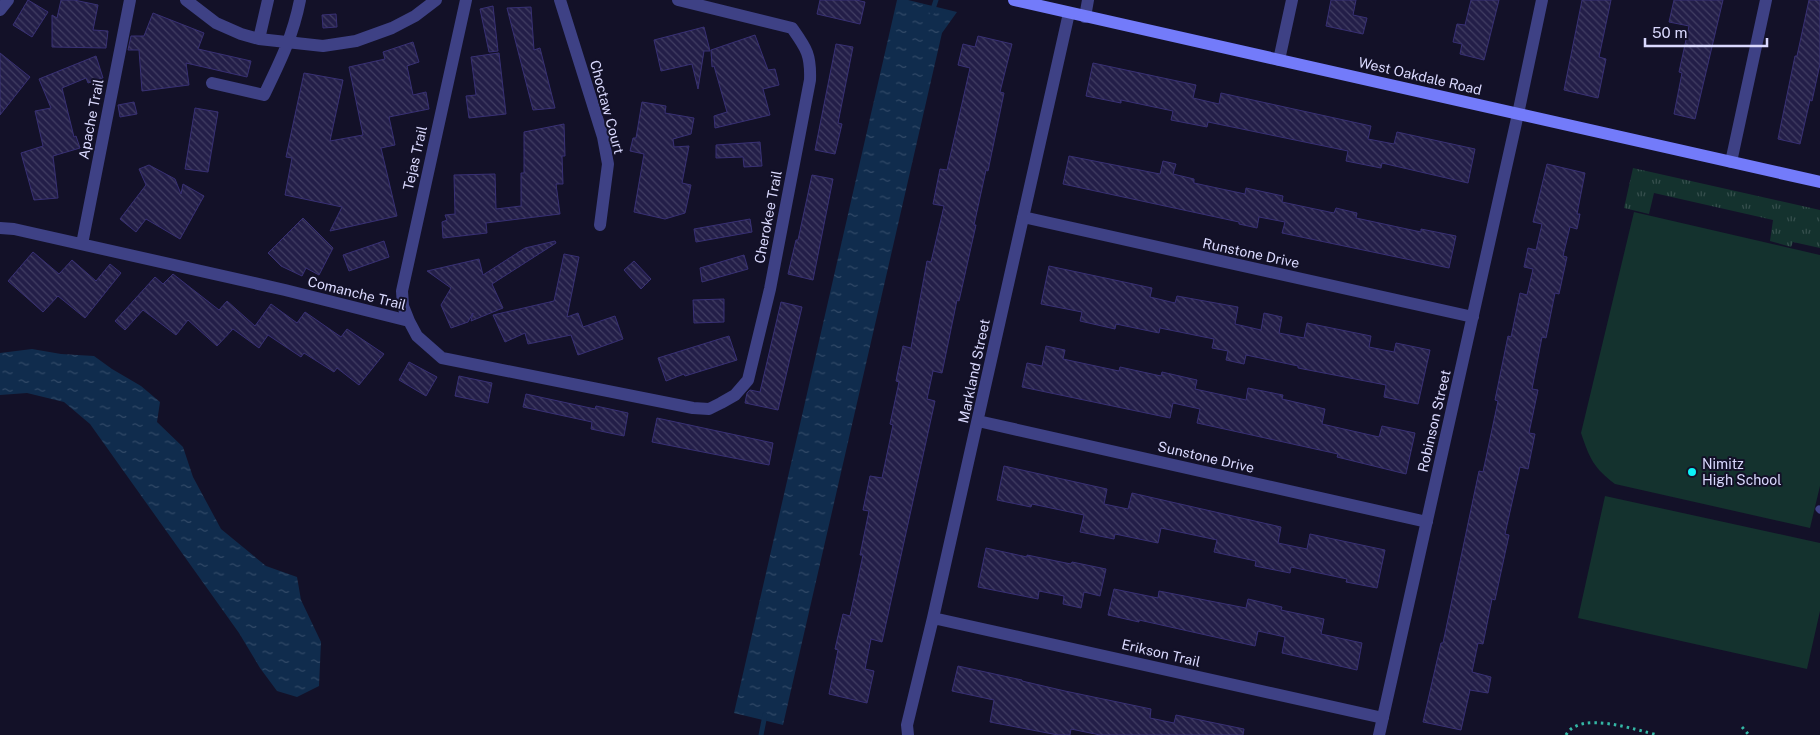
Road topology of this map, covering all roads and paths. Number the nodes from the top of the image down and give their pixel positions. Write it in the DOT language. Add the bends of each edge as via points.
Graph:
graph roads {
  1 [pos="8,0"];
  2 [pos="130,0"];
  3 [pos="186,0"];
  4 [pos="268,0"];
  5 [pos="300,0"];
  6 [pos="436,0"];
  7 [pos="466,0"];
  8 [pos="560,0"];
  9 [pos="678,0"];
  10 [pos="1014,0"];
  11 [pos="1088,0"];
  12 [pos="1292,0"];
  13 [pos="1542,0"];
  14 [pos="1766,0"];
  15 [pos="0,10"];
  16 [pos="1069,13"];
  17 [pos="1086,17"];
  18 [pos="259,39"];
  19 [pos="289,42"];
  20 [pos="1279,60"];
  21 [pos="212,83"];
  22 [pos="1518,114"];
  23 [pos="1731,162"];
  24 [pos="1820,182"];
  25 [pos="1023,217"];
  26 [pos="600,225"];
  27 [pos="0,228"];
  28 [pos="82,244"];
  29 [pos="1473,317"];
  30 [pos="409,322"];
  31 [pos="720,403"];
  32 [pos="978,421"];
  33 [pos="1427,522"];
  34 [pos="933,618"];
  35 [pos="1383,718"];
  36 [pos="1742,726"];
  37 [pos="908,735"];
  38 [pos="1379,735"];
  39 [pos="1566,735"];
  40 [pos="1658,735"];
  41 [pos="1749,735"];
  1 -- 15 [label="street"];
  2 -- 28 [label="street, Apache Trail"];
  3 -- 18 [label="street" via="216,23"];
  4 -- 18 [label="street"];
  5 -- 19 [label="street"];
  6 -- 19 [label="street" via="392,28 356,41 323,46"];
  7 -- 30 [label="street, Tejas Trail" via="402,291"];
  8 -- 26 [label="street, Choctaw Court" via="603,137 608,164"];
  9 -- 31 [label="street, Cherokee Trail" via="792,28 811,63 755,358 748,380 735,395"];
  10 -- 16 [label="street, West Oakdale Road"];
  11 -- 17 [label="street"];
  12 -- 20 [label="street"];
  13 -- 22 [label="street, Robinson Street"];
  14 -- 23 [label="street"];
  16 -- 17 [label="street, West Oakdale Road"];
  16 -- 25 [label="street, Markland Street"];
  17 -- 20 [label="street, West Oakdale Road"];
  18 -- 19 [label="street"];
  19 -- 21 [label="street" via="264,95"];
  20 -- 22 [label="street, West Oakdale Road"];
  22 -- 23 [label="street, West Oakdale Road"];
  22 -- 29 [label="street, Robinson Street"];
  23 -- 24 [label="street, West Oakdale Road"];
  25 -- 29 [label="street, Runstone Drive"];
  25 -- 32 [label="street, Markland Street"];
  27 -- 28 [label="street, Comanche Trail"];
  28 -- 30 [label="street, Comanche Trail"];
  29 -- 33 [label="street, Robinson Street"];
  30 -- 31 [label="street, Comanche Trail" via="417,336 442,358 693,408 708,409"];
  32 -- 33 [label="street, Sunstone Drive"];
  32 -- 34 [label="street, Markland Street"];
  33 -- 35 [label="street, Robinson Street"];
  34 -- 35 [label="street, Erikson Trail"];
  34 -- 37 [label="street, Markland Street" via="907,725"];
  35 -- 38 [label="street, Robinson Street"];
  36 -- 41 [label="path"];
  39 -- 40 [label="path" via="1568,730 1581,723 1599,722"];
}
